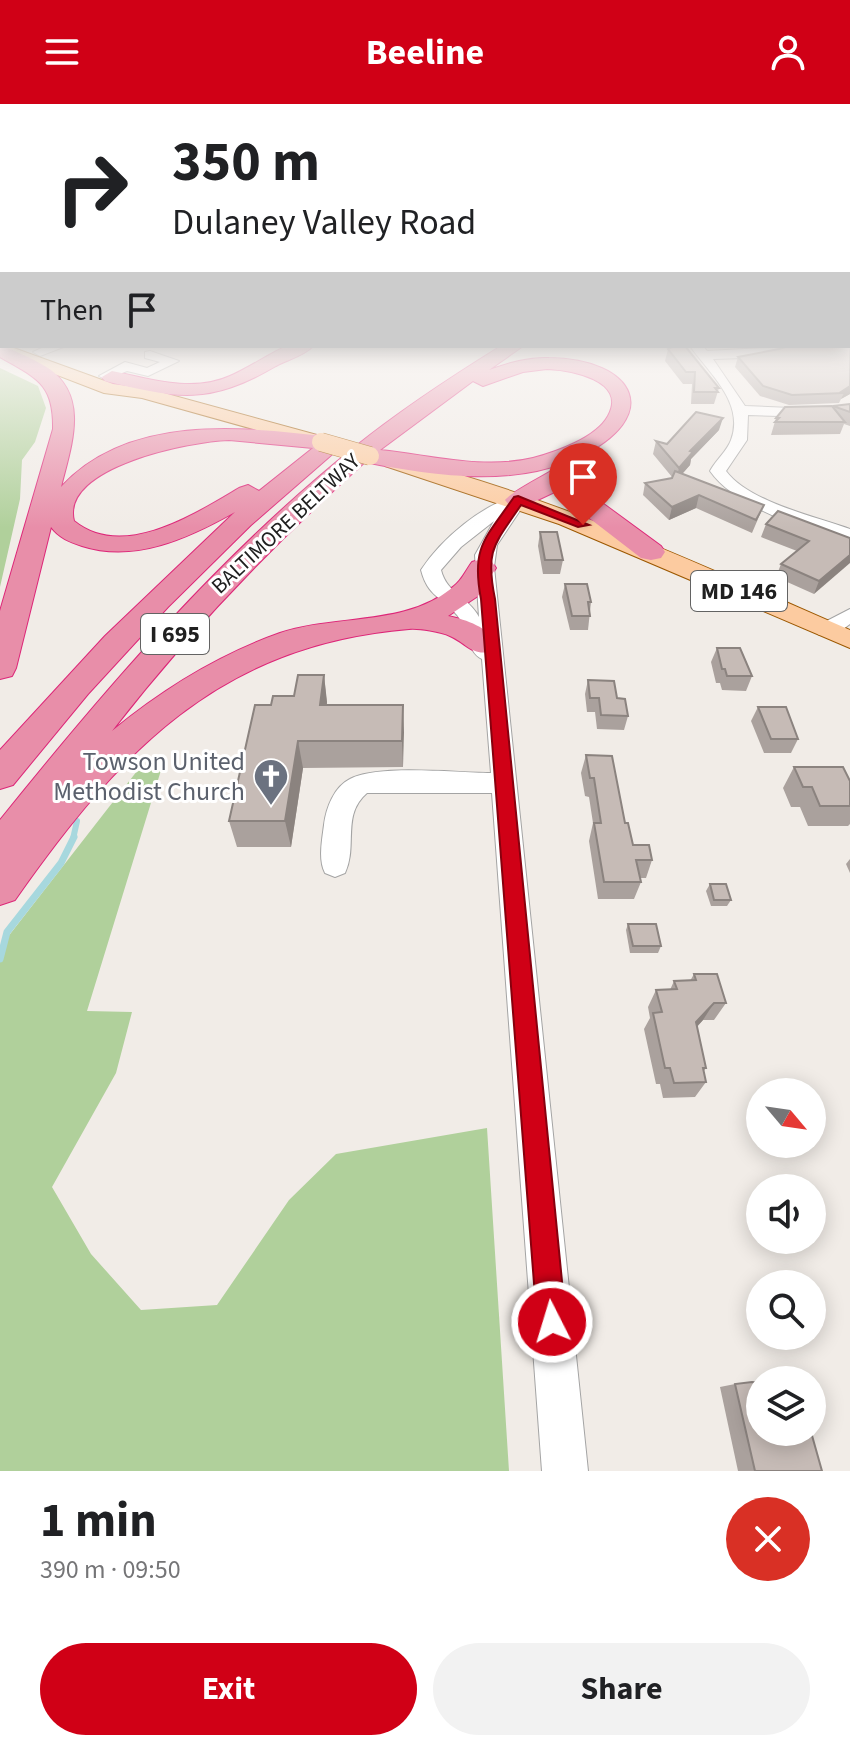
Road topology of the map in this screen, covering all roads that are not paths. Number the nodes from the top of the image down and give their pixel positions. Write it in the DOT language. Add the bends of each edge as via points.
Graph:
graph roads {
  1 [pos="64,400"];
  2 [pos="106,400"];
  3 [pos="165,400"];
  4 [pos="425,400"];
  5 [pos="441,400"];
  6 [pos="621,400"];
  7 [pos="634,400"];
  8 [pos="735,400"];
  9 [pos="850,409"];
  10 [pos="741,410"];
  11 [pos="64,429"];
  12 [pos="280,435"];
  13 [pos="353,440"];
  14 [pos="410,463"];
  15 [pos="571,470"];
  16 [pos="518,500"];
  17 [pos="850,535"];
  18 [pos="651,552"];
  19 [pos="482,568"];
  20 [pos="456,603"];
  21 [pos="850,615"];
  22 [pos="409,619"];
  23 [pos="839,635"];
  24 [pos="482,644"];
  25 [pos="0,668"];
  26 [pos="494,684"];
  27 [pos="0,775"];
  28 [pos="504,783"];
  29 [pos="0,849"];
  30 [pos="335,865"];
  31 [pos="0,887"];
  32 [pos="565,1471"];
  1 -- 11 [label="highway"];
  2 -- 11 [label="highway" via="71,419"];
  3 -- 12 [label="main road"];
  4 -- 13 [label="highway, BALTIMORE BELTWAY / I 695"];
  5 -- 13 [label="highway"];
  6 -- 14 [label="highway" via="615,421 562,458 505,469"];
  7 -- 15 [label="highway" via="636,409 627,425"];
  8 -- 10 [label="street"];
  9 -- 10 [label="street"];
  10 -- 17 [label="street" via="740,436 718,471 721,478 747,496"];
  11 -- 25 [label="highway"];
  12 -- 13 [label="highway"];
  12 -- 13 [label="highway" via="213,434 135,451 78,483 60,507 60,521 74,534 98,542 162,536"];
  13 -- 14 [label="highway"];
  13 -- 27 [label="highway, BALTIMORE BELTWAY / I 695" via="265,499 173,584"];
  13 -- 29 [label="highway, BALTIMORE BELTWAY / I 695" via="299,505 209,594"];
  14 -- 16 [label="main road, MD 146"];
  15 -- 16 [label="highway"];
  15 -- 18 [label="highway" via="580,499"];
  16 -- 18 [label="main road, MD 146"];
  16 -- 19 [label="street" via="489,543"];
  16 -- 20 [label="street" via="492,513 435,563 435,586"];
  18 -- 23 [label="main road, MD 146"];
  19 -- 20 [label="highway"];
  19 -- 26 [label="street"];
  20 -- 22 [label="highway"];
  20 -- 24 [label="street"];
  21 -- 23 [label="street"];
  22 -- 24 [label="highway" via="460,628"];
  22 -- 31 [label="highway" via="299,638 232,664 187,690 86,776"];
  24 -- 26 [label="street"];
  26 -- 28 [label="street"];
  28 -- 30 [label="street" via="356,784 341,807"];
  28 -- 32 [label="street"];
}
